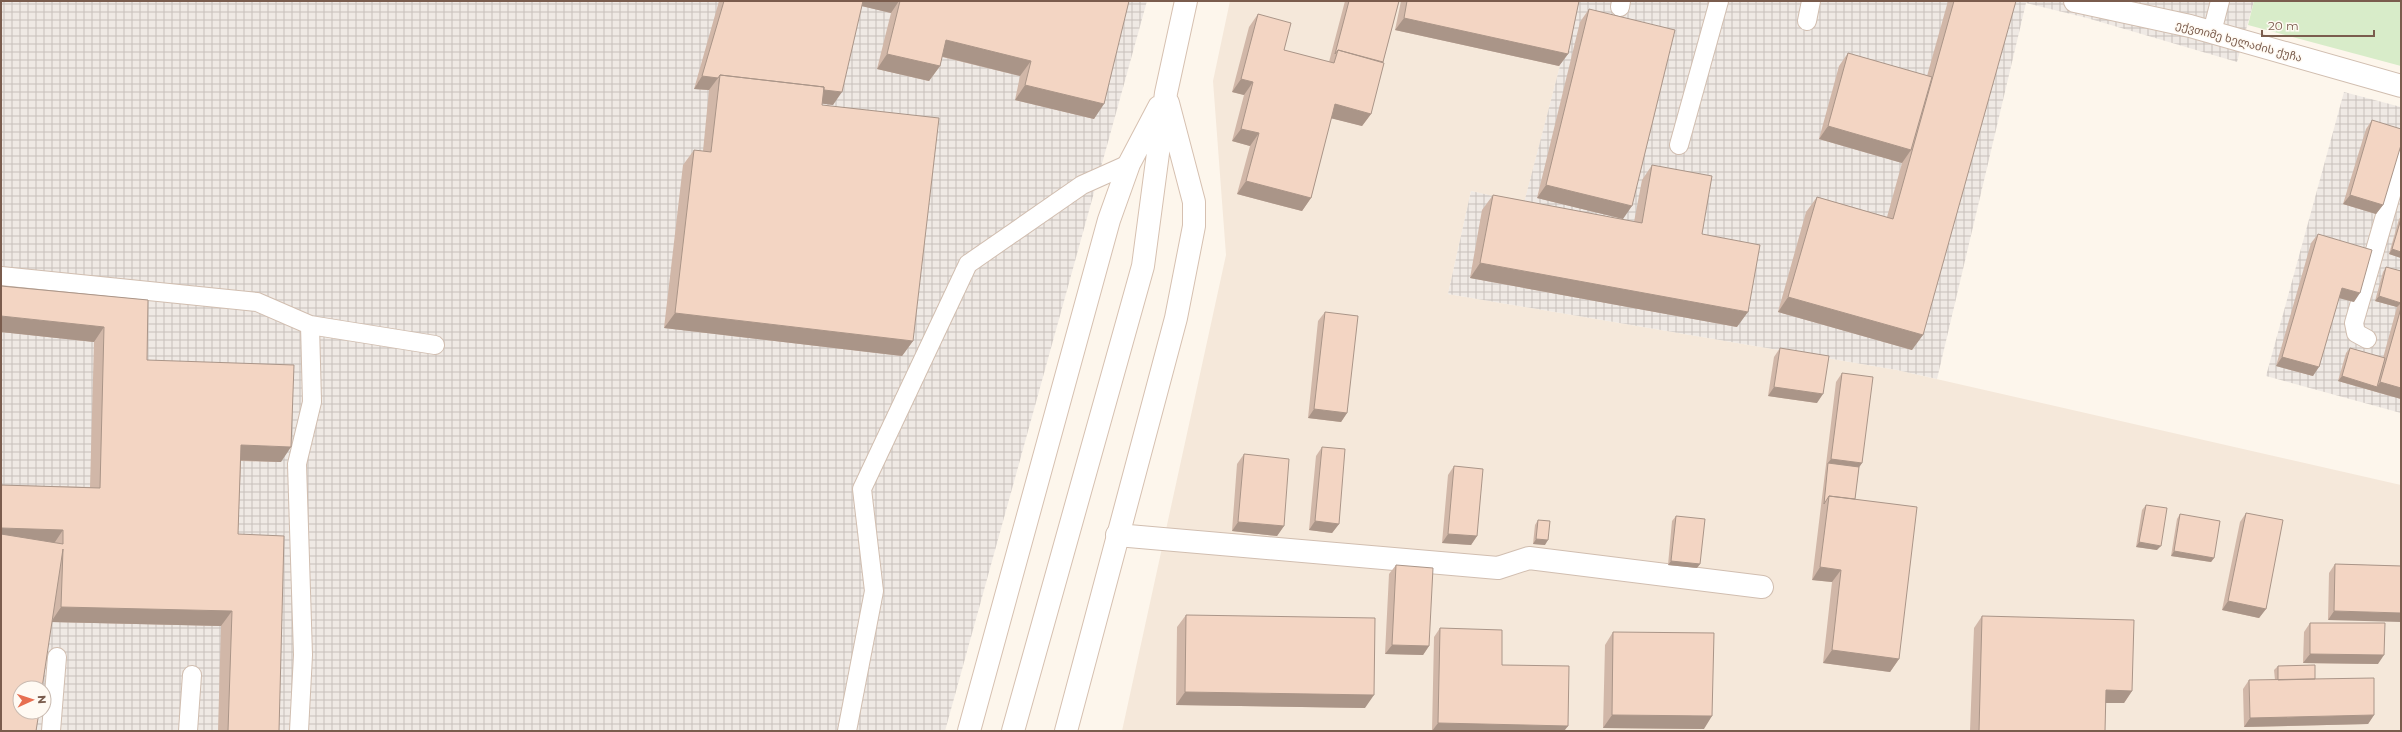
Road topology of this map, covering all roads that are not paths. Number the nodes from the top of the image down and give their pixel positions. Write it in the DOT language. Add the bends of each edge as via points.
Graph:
graph roads {
  1 [pos="1186,1"];
  2 [pos="1719,1"];
  3 [pos="1811,1"];
  4 [pos="2075,1"];
  5 [pos="2220,1"];
  6 [pos="1807,21"];
  7 [pos="2212,32"];
  8 [pos="2401,86"];
  9 [pos="1166,93"];
  10 [pos="1679,145"];
  11 [pos="2401,160"];
  12 [pos="1129,164"];
  13 [pos="2394,209"];
  14 [pos="1,276"];
  15 [pos="310,325"];
  16 [pos="2367,339"];
  17 [pos="435,345"];
  18 [pos="1117,535"];
  19 [pos="1762,587"];
  20 [pos="57,657"];
  21 [pos="192,675"];
  22 [pos="51,731"];
  23 [pos="188,731"];
  24 [pos="299,731"];
  25 [pos="847,731"];
  26 [pos="969,731"];
  27 [pos="1013,731"];
  28 [pos="1066,731"];
  1 -- 9 [label="main road"];
  2 -- 10 [label="lane"];
  3 -- 6 [label="lane"];
  4 -- 7 [label="main road, ექვთიმე ხელაძის ქუჩა"];
  5 -- 7 [label="lane"];
  7 -- 8 [label="main road, ექვთიმე ხელაძის ქუჩა"];
  9 -- 12 [label="main road"];
  9 -- 18 [label="main road" via="1194,202 1194,226 1176,318"];
  9 -- 27 [label="main road" via="1143,266"];
  11 -- 13 [label="lane"];
  12 -- 25 [label="lane" via="1082,185 968,264 862,489 874,591"];
  12 -- 26 [label="main road" via="1109,220"];
  13 -- 16 [label="lane" via="2354,323 2356,333"];
  14 -- 15 [label="lane" via="257,302"];
  15 -- 17 [label="lane"];
  15 -- 24 [label="lane" via="312,402 297,464 302,655"];
  18 -- 19 [label="main road" via="1498,568 1529,558"];
  18 -- 28 [label="main road"];
  20 -- 22 [label="lane"];
  21 -- 23 [label="lane"];
}
